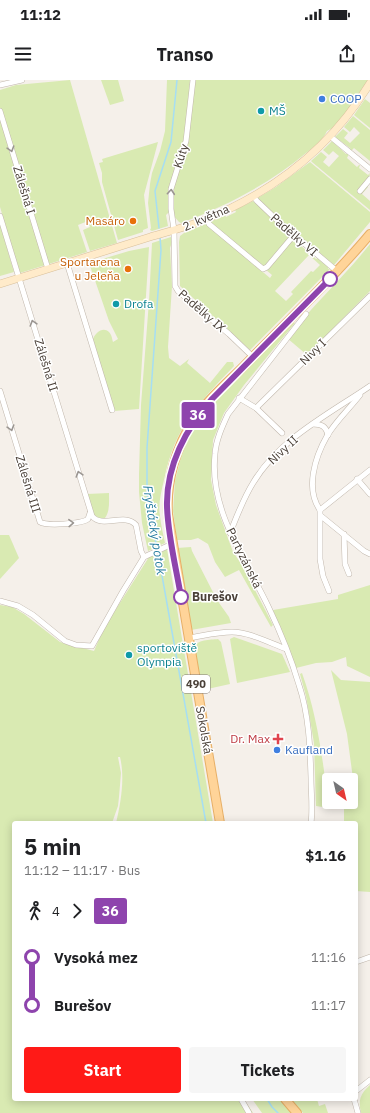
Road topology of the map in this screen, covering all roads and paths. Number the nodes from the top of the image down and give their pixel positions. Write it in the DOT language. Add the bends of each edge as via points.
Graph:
graph roads {
  1 [pos="22,80"];
  2 [pos="193,80"];
  3 [pos="13,81"];
  4 [pos="370,83"];
  5 [pos="0,85"];
  6 [pos="0,111"];
  7 [pos="331,137"];
  8 [pos="370,169"];
  9 [pos="370,179"];
  10 [pos="360,191"];
  11 [pos="253,196"];
  12 [pos="0,218"];
  13 [pos="207,218"];
  14 [pos="171,231"];
  15 [pos="370,234"];
  16 [pos="294,235"];
  17 [pos="67,263"];
  18 [pos="48,269"];
  19 [pos="338,272"];
  20 [pos="19,278"];
  21 [pos="0,284"];
  22 [pos="370,296"];
  23 [pos="306,314"];
  24 [pos="252,357"];
  25 [pos="370,386"];
  26 [pos="0,391"];
  27 [pos="363,391"];
  28 [pos="239,398"];
  29 [pos="256,408"];
  30 [pos="112,410"];
  31 [pos="312,424"];
  32 [pos="282,433"];
  33 [pos="328,434"];
  34 [pos="370,470"];
  35 [pos="357,479"];
  36 [pos="370,494"];
  37 [pos="320,510"];
  38 [pos="91,512"];
  39 [pos="321,516"];
  40 [pos="230,533"];
  41 [pos="344,534"];
  42 [pos="169,545"];
  43 [pos="370,554"];
  44 [pos="147,555"];
  45 [pos="349,574"];
  46 [pos="330,591"];
  47 [pos="0,601"];
  48 [pos="188,638"];
  49 [pos="286,649"];
  50 [pos="220,821"];
  51 [pos="311,821"];
  52 [pos="370,957"];
  53 [pos="358,961"];
  54 [pos="370,1080"];
  55 [pos="358,1090"];
  56 [pos="242,1101"];
  57 [pos="287,1101"];
  58 [pos="355,1101"];
  59 [pos="249,1113"];
  60 [pos="297,1113"];
  61 [pos="358,1113"];
  1 -- 3 [label="street"];
  14 -- 2 [label="street, Kúty, one-way" via="171,189 186,141"];
  3 -- 5 [label="street"];
  4 -- 7 [label="street, 2. května" via="354,109"];
  6 -- 18 [label="street, Zálešná I, one-way"];
  7 -- 8 [label="street"];
  7 -- 11 [label="street, 2. května" via="294,170"];
  9 -- 10 [label="street"];
  11 -- 13 [label="street, 2. května"];
  11 -- 16 [label="street, Padělky VI"];
  12 -- 20 [label="street, Zálešná II"];
  13 -- 14 [label="street, 2. května"];
  13 -- 16 [label="street" via="209,224 263,269"];
  14 -- 17 [label="street, 2. května"];
  14 -- 24 [label="street, Padělky IX" via="176,289"];
  15 -- 19 [label="main road, Sokolská / 490"];
  16 -- 19 [label="street, Padělky VI"];
  17 -- 18 [label="street, 2. května"];
  17 -- 30 [label="street"];
  18 -- 20 [label="street, 2. května"];
  19 -- 24 [label="main road, Sokolská / 490"];
  20 -- 21 [label="street, 2. května"];
  38 -- 20 [label="street, Zálešná II, one-way"];
  22 -- 29 [label="street, Nivy I"];
  23 -- 28 [label="street, Partyzánská"];
  24 -- 42 [label="main road, Sokolská / 490" via="200,412 181,443 172,468 167,497"];
  25 -- 27 [label="street, Nivy II"];
  26 -- 38 [label="street, Zálešná III, one-way" via="40,522 82,522 88,519"];
  27 -- 31 [label="street, Nivy II"];
  27 -- 33 [label="street, Nivy II"];
  28 -- 29 [label="street"];
  28 -- 40 [label="street, Partyzánská" via="225,419 215,454 220,506"];
  29 -- 32 [label="street"];
  31 -- 33 [label="street" via="323,426"];
  31 -- 40 [label="street, Nivy II" via="283,447 264,467 244,499"];
  33 -- 37 [label="street, Nivy II" via="313,477 314,498"];
  34 -- 35 [label="street"];
  35 -- 36 [label="street"];
  35 -- 37 [label="street"];
  37 -- 39 [label="street, Nivy II"];
  38 -- 44 [label="street" via="97,520 133,522 137,527 141,551"];
  39 -- 41 [label="street"];
  39 -- 46 [label="street, Nivy II" via="320,564"];
  40 -- 49 [label="street, Partyzánská" via="268,606"];
  41 -- 43 [label="street"];
  41 -- 45 [label="street" via="345,564"];
  42 -- 44 [label="street"];
  42 -- 48 [label="main road, Sokolská / 490"];
  44 -- 47 [label="street" via="92,646 65,641 33,615 18,606"];
  48 -- 49 [label="street" via="235,632"];
  48 -- 50 [label="main road, Sokolská / 490"];
  49 -- 51 [label="street, Partyzánská" via="304,702 309,733"];
  52 -- 53 [label="street"];
  54 -- 55 [label="street"];
  56 -- 59 [label="street"];
  57 -- 60 [label="main road"];
  58 -- 61 [label="street"];
}
